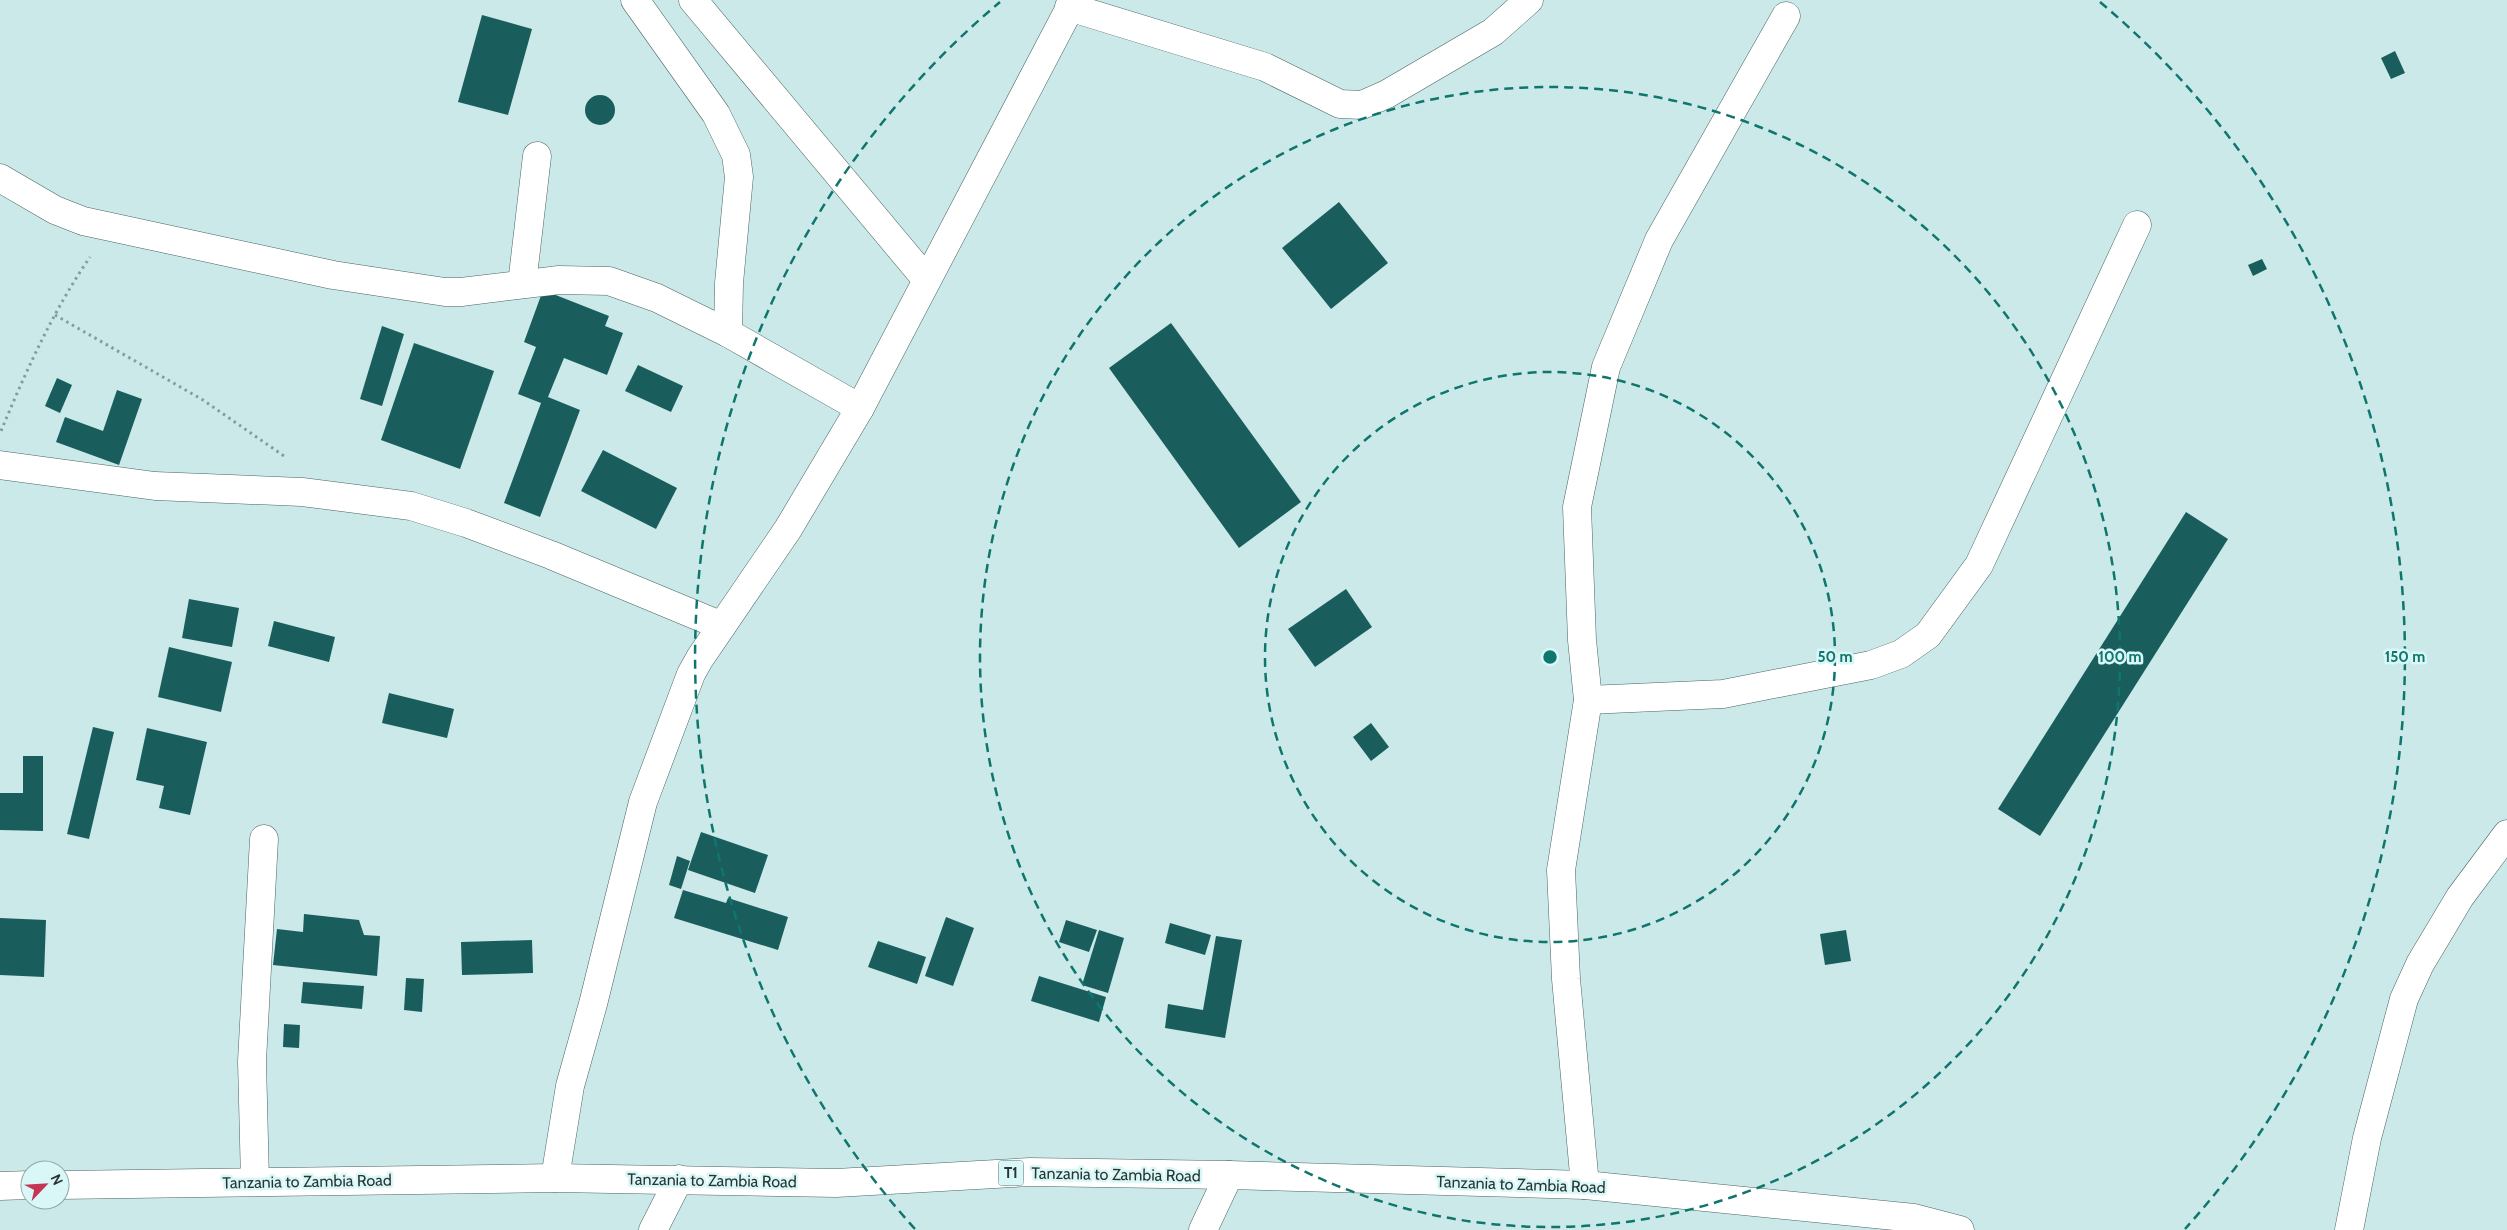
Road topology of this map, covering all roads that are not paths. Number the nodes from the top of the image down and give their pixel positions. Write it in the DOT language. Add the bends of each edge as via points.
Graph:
graph roads {
  1 [pos="636,0"];
  2 [pos="693,0"];
  3 [pos="1529,0"];
  4 [pos="1072,4"];
  5 [pos="1786,16"];
  6 [pos="536,156"];
  7 [pos="0,178"];
  8 [pos="2137,225"];
  9 [pos="926,279"];
  10 [pos="522,284"];
  11 [pos="728,333"];
  12 [pos="860,408"];
  13 [pos="0,465"];
  14 [pos="722,626"];
  15 [pos="1588,700"];
  16 [pos="2507,834"];
  17 [pos="264,839"];
  18 [pos="1228,1175"];
  19 [pos="555,1178"];
  20 [pos="679,1179"];
  21 [pos="255,1181"];
  22 [pos="20,1185"];
  23 [pos="70,1185"];
  24 [pos="1585,1185"];
  25 [pos="0,1186"];
  26 [pos="1912,1224"];
  27 [pos="653,1230"];
  28 [pos="1203,1230"];
  29 [pos="1960,1230"];
  30 [pos="2350,1230"];
  1 -- 11 [label="main road" via="716,114 736,155 740,177 729,283"];
  2 -- 9 [label="main road"];
  3 -- 4 [label="main road" via="1493,32 1387,94 1362,105 1349,106 1265,67"];
  4 -- 9 [label="main road"];
  5 -- 15 [label="main road" via="1659,240 1606,367 1577,508 1582,640"];
  6 -- 10 [label="main road"];
  7 -- 10 [label="main road" via="54,210 83,221 333,274 445,292"];
  8 -- 15 [label="main road" via="1979,565 1928,635 1901,654 1872,666 1723,694"];
  9 -- 12 [label="main road"];
  10 -- 11 [label="main road" via="609,281 657,298"];
  11 -- 12 [label="main road"];
  12 -- 14 [label="main road" via="788,529"];
  13 -- 14 [label="main road" via="156,486 302,492 411,506 551,555"];
  14 -- 19 [label="main road" via="691,674 643,802 570,1086"];
  15 -- 24 [label="main road" via="1561,870 1566,979"];
  16 -- 30 [label="main road" via="2460,897 2404,998 2367,1138"];
  17 -- 21 [label="main road" via="252,1061"];
  18 -- 20 [label="main road, Tanzania to Zambia Road / T1" via="1030,1172 836,1183"];
  18 -- 24 [label="main road, Tanzania to Zambia Road / T1"];
  18 -- 28 [label="main road"];
  19 -- 20 [label="main road, Tanzania to Zambia Road / T1"];
  19 -- 21 [label="main road, Tanzania to Zambia Road / T1"];
  20 -- 27 [label="main road"];
  21 -- 23 [label="main road, Tanzania to Zambia Road / T1"];
  22 -- 25 [label="main road"];
  24 -- 26 [label="main road, Tanzania to Zambia Road / T1"];
  26 -- 29 [label="main road, Tanzania to Zambia Road / T1"];
}
